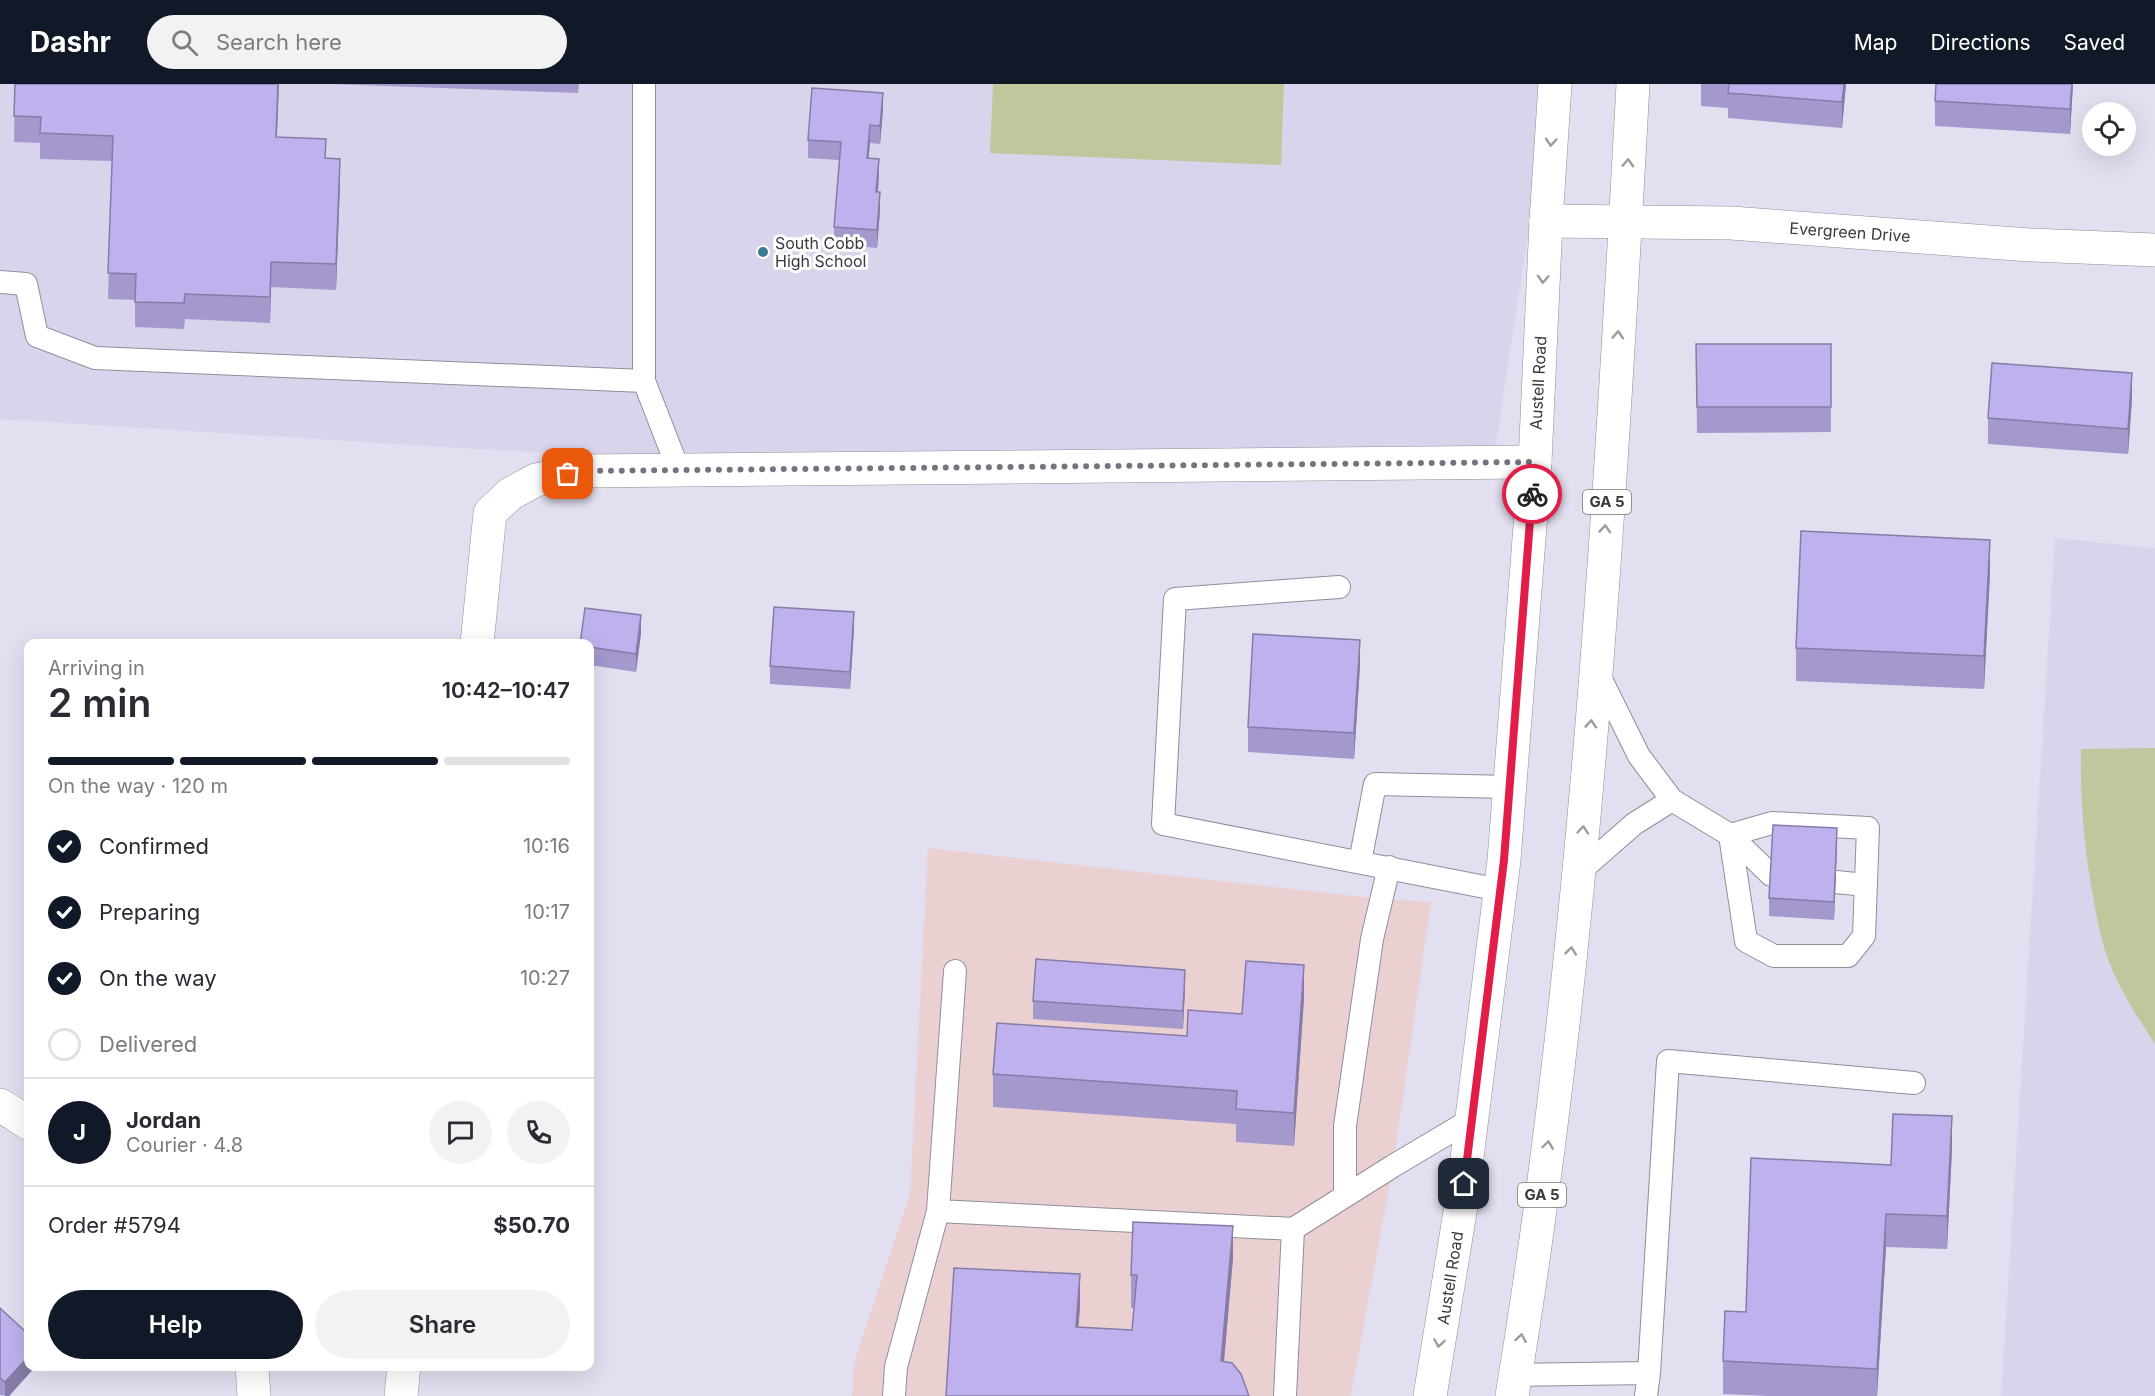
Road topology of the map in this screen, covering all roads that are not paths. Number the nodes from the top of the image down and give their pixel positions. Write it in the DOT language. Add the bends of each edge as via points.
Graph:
graph roads {
  1 [pos="644,84"];
  2 [pos="1555,84"];
  3 [pos="1633,84"];
  4 [pos="1546,221"];
  5 [pos="1625,221"];
  6 [pos="2155,250"];
  7 [pos="0,282"];
  8 [pos="644,381"];
  9 [pos="1535,462"];
  10 [pos="679,471"];
  11 [pos="1339,587"];
  12 [pos="477,639"];
  13 [pos="1596,667"];
  14 [pos="1510,787"];
  15 [pos="1672,800"];
  16 [pos="1730,836"];
  17 [pos="1360,862"];
  18 [pos="1389,867"];
  19 [pos="1578,873"];
  20 [pos="1771,875"];
  21 [pos="1836,882"];
  22 [pos="1866,885"];
  23 [pos="1500,890"];
  24 [pos="955,971"];
  25 [pos="1914,1083"];
  26 [pos="0,1105"];
  27 [pos="1472,1119"];
  28 [pos="24,1120"];
  29 [pos="1345,1196"];
  30 [pos="938,1210"];
  31 [pos="1293,1229"];
  32 [pos="252,1371"];
  33 [pos="404,1371"];
  34 [pos="1649,1373"];
  35 [pos="1513,1386"];
  36 [pos="254,1396"];
  37 [pos="401,1396"];
  38 [pos="894,1396"];
  39 [pos="1285,1396"];
  40 [pos="1430,1396"];
  41 [pos="1646,1396"];
  1 -- 8 [label="lane"];
  2 -- 4 [label="main road, Austell Road, one-way"];
  5 -- 3 [label="main road, GA 5, one-way"];
  4 -- 5 [label="main road, Evergreen Drive"];
  4 -- 9 [label="main road, Austell Road, one-way"];
  5 -- 6 [label="main road, Evergreen Drive" via="1731,222 2031,245"];
  13 -- 5 [label="main road, GA 5, one-way"];
  7 -- 8 [label="lane" via="26,284 36,336 95,358"];
  8 -- 10 [label="lane"];
  9 -- 10 [label="main road"];
  9 -- 14 [label="main road, Austell Road"];
  10 -- 12 [label="main road" via="585,471 536,480 510,494 490,513"];
  11 -- 17 [label="lane" via="1176,599 1163,824"];
  13 -- 15 [label="lane" via="1640,756"];
  19 -- 13 [label="main road, GA 5, one-way"];
  14 -- 17 [label="lane" via="1375,784"];
  14 -- 23 [label="main road, Austell Road"];
  15 -- 16 [label="lane"];
  15 -- 19 [label="lane" via="1634,824"];
  16 -- 20 [label="lane"];
  16 -- 22 [label="lane" via="1772,822 1868,828"];
  16 -- 22 [label="lane" via="1746,941 1774,956 1848,956 1864,936"];
  17 -- 18 [label="lane"];
  18 -- 23 [label="lane"];
  18 -- 29 [label="lane" via="1372,939 1344,1126"];
  35 -- 19 [label="main road, GA 5, one-way" via="1562,1049"];
  21 -- 22 [label="lane"];
  23 -- 27 [label="main road, Austell Road"];
  24 -- 30 [label="lane"];
  25 -- 34 [label="lane" via="1668,1061"];
  26 -- 28 [label="main road"];
  27 -- 29 [label="lane"];
  27 -- 40 [label="main road, Austell Road, one-way"];
  29 -- 31 [label="lane"];
  30 -- 31 [label="lane"];
  30 -- 38 [label="lane" via="896,1367"];
  31 -- 39 [label="lane"];
  32 -- 36 [label="main road"];
  33 -- 37 [label="main road"];
  34 -- 35 [label="lane"];
  34 -- 41 [label="lane"];
}
